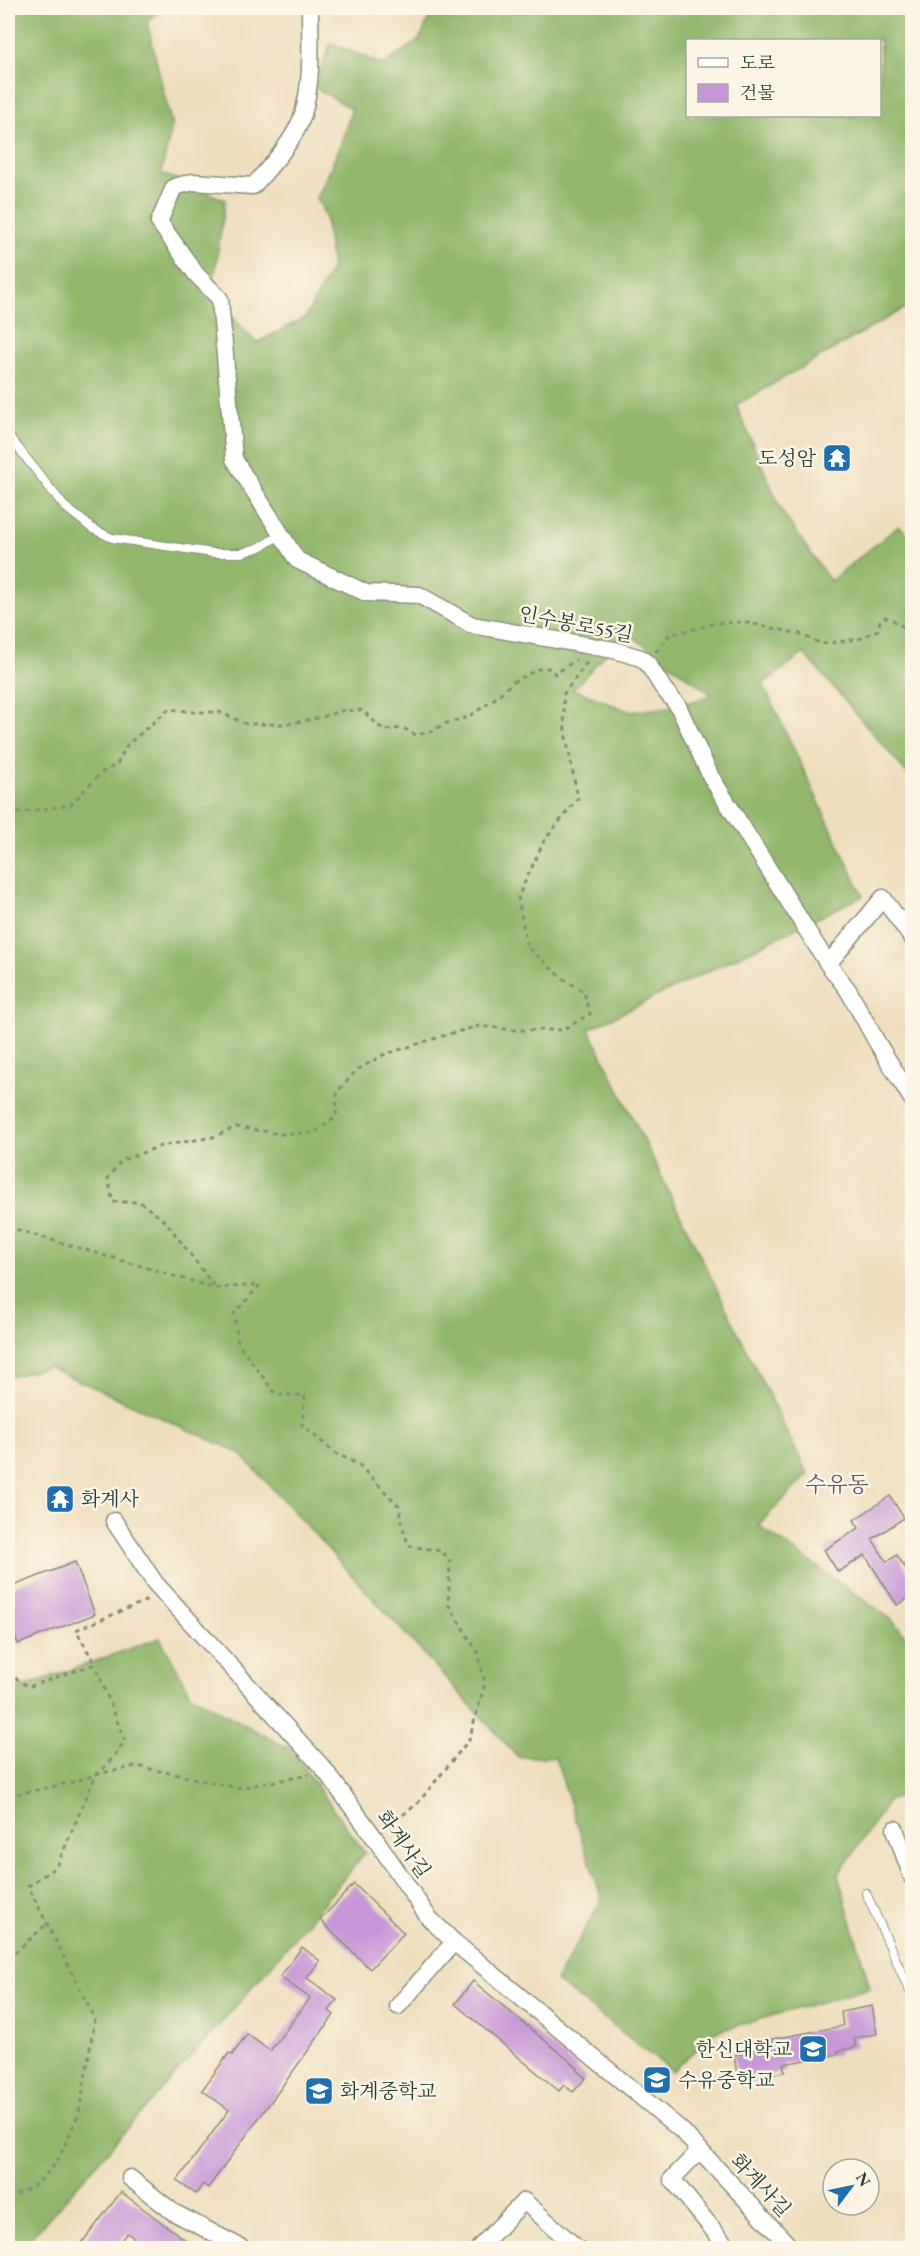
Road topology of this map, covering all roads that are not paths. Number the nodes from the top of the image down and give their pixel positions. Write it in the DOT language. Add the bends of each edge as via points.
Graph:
graph roads {
  1 [pos="310,8"];
  2 [pos="8,435"];
  3 [pos="282,534"];
  4 [pos="912,938"];
  5 [pos="828,964"];
  6 [pos="912,1099"];
  7 [pos="114,1521"];
  8 [pos="895,1828"];
  9 [pos="912,1877"];
  10 [pos="867,1893"];
  11 [pos="454,1942"];
  12 [pos="912,1996"];
  13 [pos="398,2006"];
  14 [pos="700,2150"];
  15 [pos="130,2178"];
  16 [pos="242,2248"];
  17 [pos="479,2248"];
  18 [pos="574,2248"];
  19 [pos="728,2248"];
  20 [pos="790,2248"];
  1 -- 3 [label="street, 인수봉로55길" via="310,83 303,116 280,156 253,186 192,182 174,187 159,222 195,274 220,299 234,459"];
  2 -- 3 [label="lane" via="64,506 111,538 213,553 242,553 260,548"];
  3 -- 5 [label="street, 인수봉로55길" via="297,561 366,593 419,595 472,625 641,658 678,706 711,777"];
  4 -- 5 [label="street" via="883,898"];
  5 -- 6 [label="street, 인수봉로55길" via="848,990"];
  7 -- 11 [label="street, 화계사길" via="164,1593 324,1769 429,1918"];
  8 -- 9 [label="street"];
  10 -- 12 [label="lane"];
  11 -- 13 [label="street"];
  11 -- 14 [label="street, 화계사길" via="681,2130"];
  14 -- 19 [label="street" via="672,2179"];
  14 -- 20 [label="street, 화계사길"];
  15 -- 16 [label="street" via="173,2212"];
  17 -- 18 [label="street" via="524,2201"];
}
